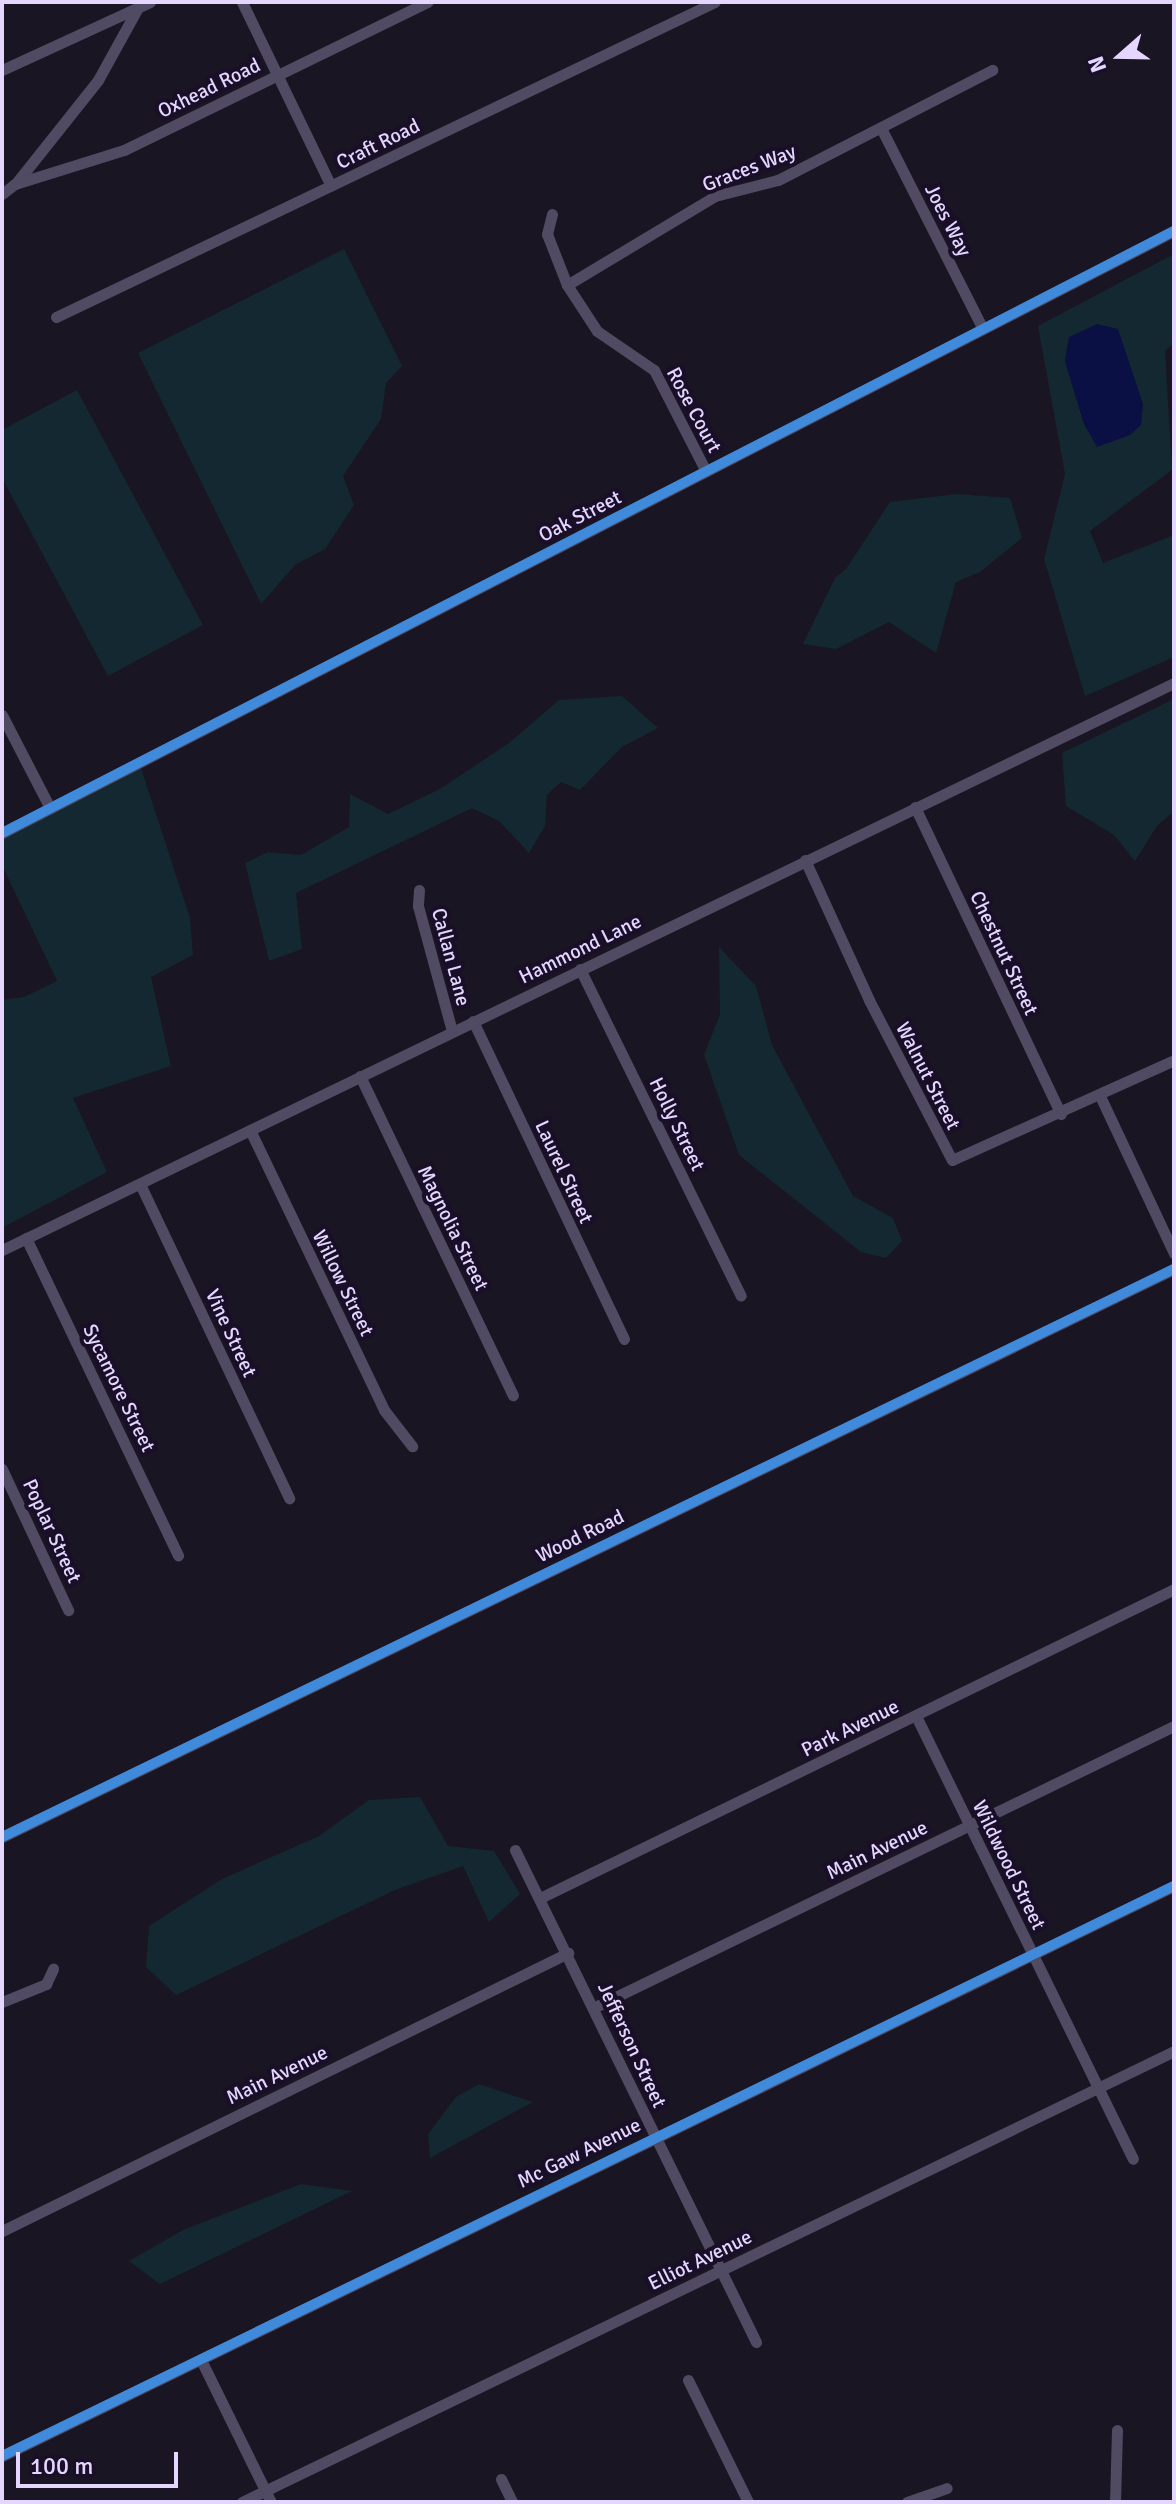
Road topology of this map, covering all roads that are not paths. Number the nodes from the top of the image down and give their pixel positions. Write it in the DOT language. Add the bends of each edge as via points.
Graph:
graph roads {
  1 [pos="242,2"];
  2 [pos="428,2"];
  3 [pos="715,2"];
  4 [pos="143,4"];
  5 [pos="2,70"];
  6 [pos="992,70"];
  7 [pos="278,74"];
  8 [pos="881,128"];
  9 [pos="15,184"];
  10 [pos="331,186"];
  11 [pos="2,194"];
  12 [pos="552,214"];
  13 [pos="1174,231"];
  14 [pos="567,285"];
  15 [pos="56,317"];
  16 [pos="983,329"];
  17 [pos="706,471"];
  18 [pos="1174,683"];
  19 [pos="2,715"];
  20 [pos="915,807"];
  21 [pos="50,808"];
  22 [pos="2,833"];
  23 [pos="805,860"];
  24 [pos="419,890"];
  25 [pos="580,969"];
  26 [pos="473,1021"];
  27 [pos="452,1031"];
  28 [pos="1174,1060"];
  29 [pos="360,1076"];
  30 [pos="1100,1096"];
  31 [pos="1061,1114"];
  32 [pos="250,1130"];
  33 [pos="140,1184"];
  34 [pos="26,1238"];
  35 [pos="2,1250"];
  36 [pos="1174,1253"];
  37 [pos="1174,1269"];
  38 [pos="741,1296"];
  39 [pos="624,1339"];
  40 [pos="513,1395"];
  41 [pos="412,1446"];
  42 [pos="2,1469"];
  43 [pos="289,1498"];
  44 [pos="178,1555"];
  45 [pos="1174,1589"];
  46 [pos="68,1610"];
  47 [pos="916,1716"];
  48 [pos="1174,1726"];
  49 [pos="969,1825"];
  50 [pos="2,1837"];
  51 [pos="515,1850"];
  52 [pos="1174,1886"];
  53 [pos="540,1898"];
  54 [pos="568,1953"];
  55 [pos="1033,1954"];
  56 [pos="53,1969"];
  57 [pos="2,2002"];
  58 [pos="595,2007"];
  59 [pos="1174,2051"];
  60 [pos="1098,2087"];
  61 [pos="655,2136"];
  62 [pos="1133,2159"];
  63 [pos="2,2231"];
  64 [pos="721,2268"];
  65 [pos="756,2342"];
  66 [pos="201,2360"];
  67 [pos="688,2380"];
  68 [pos="1117,2430"];
  69 [pos="2,2456"];
  70 [pos="501,2479"];
  71 [pos="947,2488"];
  72 [pos="265,2490"];
  73 [pos="242,2502"];
  74 [pos="271,2502"];
  75 [pos="512,2502"];
  76 [pos="748,2502"];
  77 [pos="907,2502"];
  78 [pos="1115,2502"];
  1 -- 7 [label="street"];
  2 -- 7 [label="street, Oxhead Road"];
  3 -- 10 [label="street, Craft Road"];
  4 -- 5 [label="street"];
  4 -- 9 [label="street" via="98,80"];
  6 -- 8 [label="street, Graces Way"];
  7 -- 9 [label="street, Oxhead Road" via="124,150"];
  7 -- 10 [label="street"];
  8 -- 14 [label="street, Graces Way" via="778,180 715,196"];
  8 -- 16 [label="street, Joes Way"];
  9 -- 11 [label="street, Oxhead Road"];
  10 -- 15 [label="street, Craft Road"];
  12 -- 14 [label="street, Rose Court" via="547,234"];
  13 -- 16 [label="street, Oak Street"];
  14 -- 17 [label="street, Rose Court" via="597,331 654,370"];
  16 -- 17 [label="street, Oak Street"];
  17 -- 21 [label="street, Oak Street"];
  18 -- 20 [label="street, Hammond Lane"];
  19 -- 21 [label="street"];
  20 -- 23 [label="street, Hammond Lane"];
  20 -- 31 [label="street, Chestnut Street"];
  21 -- 22 [label="street, Oak Street"];
  23 -- 25 [label="street, Hammond Lane"];
  23 -- 31 [label="street, Walnut Street" via="869,1000 952,1160"];
  24 -- 27 [label="street, Callan Lane" via="418,906"];
  25 -- 26 [label="street, Hammond Lane"];
  25 -- 38 [label="street, Holly Street"];
  26 -- 27 [label="street, Hammond Lane"];
  26 -- 39 [label="street, Laurel Street"];
  27 -- 29 [label="street, Hammond Lane"];
  28 -- 30 [label="street, Walnut Street"];
  29 -- 32 [label="street, Hammond Lane"];
  29 -- 40 [label="street, Magnolia Street"];
  30 -- 31 [label="street, Walnut Street"];
  30 -- 36 [label="street"];
  32 -- 33 [label="street, Hammond Lane"];
  32 -- 41 [label="street, Willow Street" via="384,1410"];
  33 -- 34 [label="street, Hammond Lane"];
  33 -- 43 [label="street, Vine Street"];
  34 -- 35 [label="street, Hammond Lane"];
  34 -- 44 [label="street, Sycamore Street"];
  37 -- 50 [label="street, Wood Road"];
  42 -- 46 [label="street, Poplar Street"];
  45 -- 47 [label="street, Park Avenue"];
  47 -- 49 [label="street, Wildwood Street"];
  47 -- 53 [label="street, Park Avenue"];
  48 -- 49 [label="street, Main Avenue"];
  49 -- 55 [label="street, Wildwood Street"];
  49 -- 58 [label="street, Main Avenue"];
  51 -- 53 [label="street, Jefferson Street"];
  52 -- 55 [label="street, Mc Gaw Avenue"];
  53 -- 54 [label="street, Jefferson Street"];
  54 -- 58 [label="street, Jefferson Street"];
  54 -- 63 [label="street, Main Avenue"];
  55 -- 60 [label="street, Wildwood Street"];
  55 -- 61 [label="street, Mc Gaw Avenue"];
  56 -- 57 [label="street" via="46,1984"];
  58 -- 61 [label="street, Jefferson Street"];
  59 -- 60 [label="street, Elliot Avenue"];
  60 -- 62 [label="street, Wildwood Street"];
  60 -- 64 [label="street, Elliot Avenue"];
  61 -- 64 [label="street, Jefferson Street"];
  61 -- 66 [label="street, Mc Gaw Avenue"];
  64 -- 65 [label="street, Jefferson Street"];
  64 -- 72 [label="street, Elliot Avenue"];
  66 -- 69 [label="street, Mc Gaw Avenue"];
  66 -- 72 [label="street"];
  67 -- 76 [label="street"];
  68 -- 78 [label="street"];
  70 -- 75 [label="street"];
  71 -- 77 [label="street"];
  72 -- 73 [label="street, Elliot Avenue"];
  72 -- 74 [label="street"];
}
